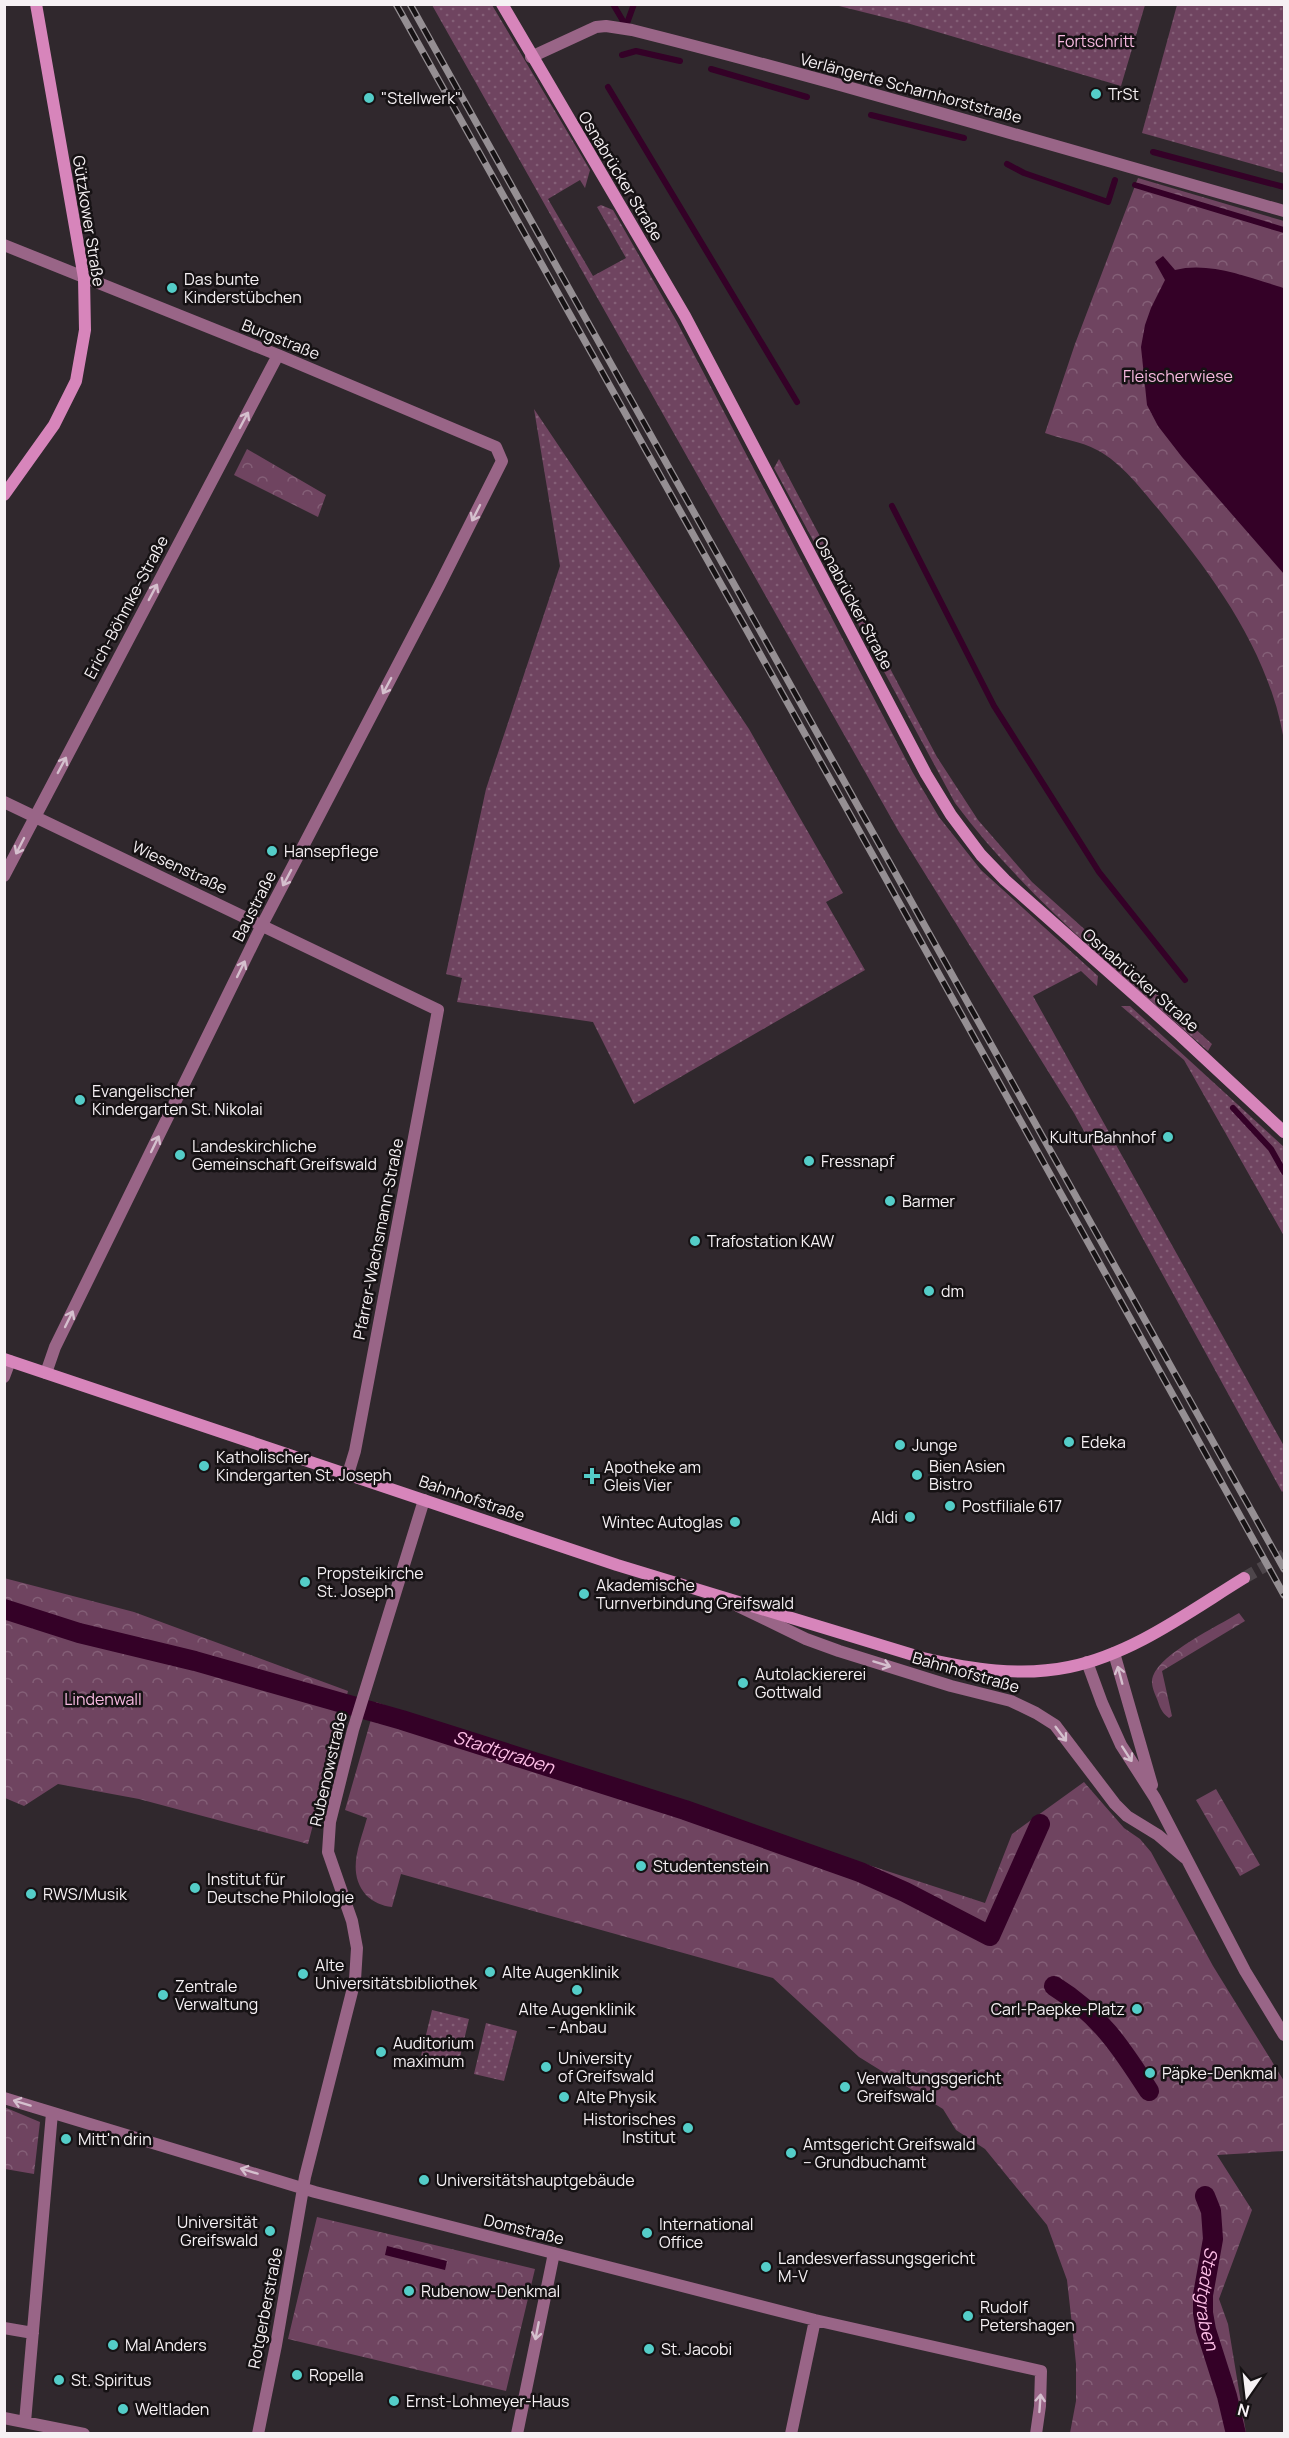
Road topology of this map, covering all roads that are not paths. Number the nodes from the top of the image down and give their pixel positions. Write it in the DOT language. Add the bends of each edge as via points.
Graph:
graph roads {
  1 [pos="36,4"];
  2 [pos="502,4"];
  3 [pos="531,57"];
  4 [pos="1284,211"];
  5 [pos="4,245"];
  6 [pos="84,278"];
  7 [pos="278,355"];
  8 [pos="502,461"];
  9 [pos="4,495"];
  10 [pos="4,802"];
  11 [pos="35,817"];
  12 [pos="4,876"];
  13 [pos="262,925"];
  14 [pos="438,1010"];
  15 [pos="1284,1132"];
  16 [pos="7,1360"];
  17 [pos="46,1373"];
  18 [pos="4,1377"];
  19 [pos="348,1474"];
  20 [pos="424,1500"];
  21 [pos="1244,1578"];
  22 [pos="724,1599"];
  23 [pos="1114,1653"];
  24 [pos="1087,1662"];
  25 [pos="1155,1798"];
  26 [pos="1185,1858"];
  27 [pos="1284,2035"];
  28 [pos="4,2098"];
  29 [pos="52,2113"];
  30 [pos="304,2189"];
  31 [pos="554,2253"];
  32 [pos="815,2320"];
  33 [pos="4,2328"];
  34 [pos="33,2333"];
  35 [pos="4,2418"];
  36 [pos="25,2422"];
  37 [pos="84,2433"];
  38 [pos="258,2433"];
  39 [pos="517,2433"];
  40 [pos="791,2433"];
  41 [pos="1036,2433"];
  1 -- 6 [label="main road, Gützkower Straße"];
  2 -- 3 [label="main road, Osnabrücker Straße"];
  3 -- 4 [label="street, Verlängerte Scharnhorststraße" via="596,27 632,30 972,120"];
  3 -- 15 [label="main road, Osnabrücker Straße" via="685,316 909,744 951,815 981,855 1012,886"];
  5 -- 6 [label="street, Burgstraße"];
  6 -- 7 [label="street, Burgstraße"];
  6 -- 9 [label="main road, Gützkower Straße" via="85,330 76,381 54,425"];
  7 -- 8 [label="street, Burgstraße" via="496,447"];
  11 -- 7 [label="street, Erich-Böhmke-Straße, one-way"];
  8 -- 13 [label="street, Baustraße, one-way"];
  10 -- 11 [label="street, Wiesenstraße"];
  11 -- 12 [label="street, Erich-Böhmke-Straße, one-way"];
  11 -- 13 [label="street, Wiesenstraße"];
  13 -- 14 [label="street, Wiesenstraße"];
  17 -- 13 [label="street, Baustraße, one-way" via="55,1347"];
  14 -- 19 [label="street, Pfarrer-Wachsmann-Straße" via="358,1440"];
  16 -- 17 [label="main road, Bahnhofstraße"];
  16 -- 18 [label="street"];
  17 -- 19 [label="main road, Bahnhofstraße"];
  19 -- 20 [label="main road, Bahnhofstraße"];
  20 -- 22 [label="main road, Bahnhofstraße"];
  20 -- 30 [label="street, Rubenowstraße" via="366,1686 330,1822 328,1852 352,1921 357,1948 355,1980"];
  21 -- 23 [label="main road"];
  22 -- 24 [label="main road, Bahnhofstraße" via="964,1668 1034,1671"];
  22 -- 26 [label="street, Bahnhofstraße, one-way" via="806,1639 951,1686 1011,1701 1036,1713 1055,1725 1114,1804"];
  23 -- 24 [label="main road, Bahnhofstraße"];
  25 -- 23 [label="street, Bahnhofstraße, one-way"];
  24 -- 25 [label="street, Bahnhofstraße, one-way" via="1121,1745"];
  25 -- 26 [label="street, Bahnhofstraße"];
  26 -- 27 [label="street, Bahnhofstraße"];
  29 -- 28 [label="street, Domstraße, one-way"];
  30 -- 29 [label="street, Domstraße, one-way"];
  29 -- 34 [label="street"];
  30 -- 31 [label="street, Domstraße"];
  30 -- 38 [label="street, Rotgerberstraße"];
  31 -- 32 [label="street, Domstraße"];
  31 -- 39 [label="street, one-way"];
  32 -- 40 [label="street"];
  41 -- 32 [label="street, Domstraße, one-way" via="1041,2371"];
  33 -- 34 [label="street"];
  34 -- 36 [label="street"];
  35 -- 36 [label="street"];
  36 -- 37 [label="street"];
}
